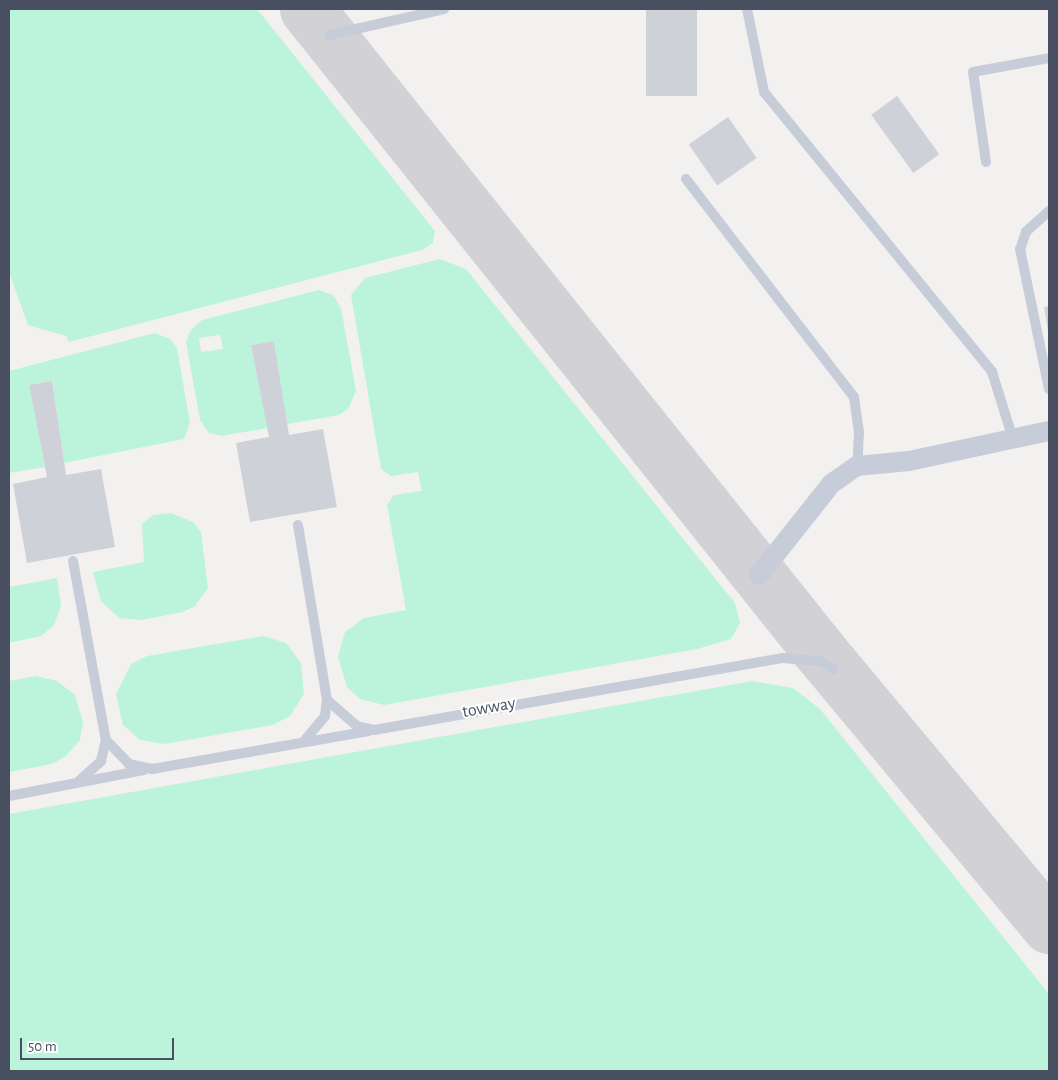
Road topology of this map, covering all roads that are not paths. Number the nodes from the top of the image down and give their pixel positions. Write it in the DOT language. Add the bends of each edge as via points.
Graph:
graph roads {
  1 [pos="444,9"];
  2 [pos="747,9"];
  3 [pos="329,35"];
  4 [pos="1049,58"];
  5 [pos="986,162"];
  6 [pos="686,179"];
  7 [pos="1049,211"];
  8 [pos="1049,389"];
  9 [pos="1049,431"];
  10 [pos="1012,439"];
  11 [pos="857,466"];
  12 [pos="298,526"];
  13 [pos="73,561"];
  14 [pos="759,575"];
  15 [pos="834,669"];
  16 [pos="327,700"];
  17 [pos="374,730"];
  18 [pos="106,740"];
  19 [pos="302,742"];
  20 [pos="152,769"];
  21 [pos="71,784"];
  22 [pos="9,796"];
  1 -- 3 [label="lane"];
  2 -- 10 [label="lane" via="764,92 992,372"];
  4 -- 5 [label="lane" via="972,72"];
  6 -- 11 [label="lane" via="854,397 859,432"];
  7 -- 8 [label="lane" via="1026,232 1020,249"];
  9 -- 10 [label="street"];
  10 -- 11 [label="street" via="909,462"];
  11 -- 14 [label="street" via="831,484"];
  12 -- 16 [label="lane"];
  13 -- 18 [label="lane"];
  15 -- 17 [label="lane, towway" via="820,661 784,658"];
  16 -- 17 [label="lane" via="347,720"];
  16 -- 19 [label="lane" via="325,716"];
  17 -- 19 [label="lane, towway"];
  18 -- 20 [label="lane" via="129,764"];
  18 -- 21 [label="lane" via="95,769"];
  19 -- 20 [label="lane, towway"];
  20 -- 21 [label="lane, towway"];
  21 -- 22 [label="lane, towway"];
}
